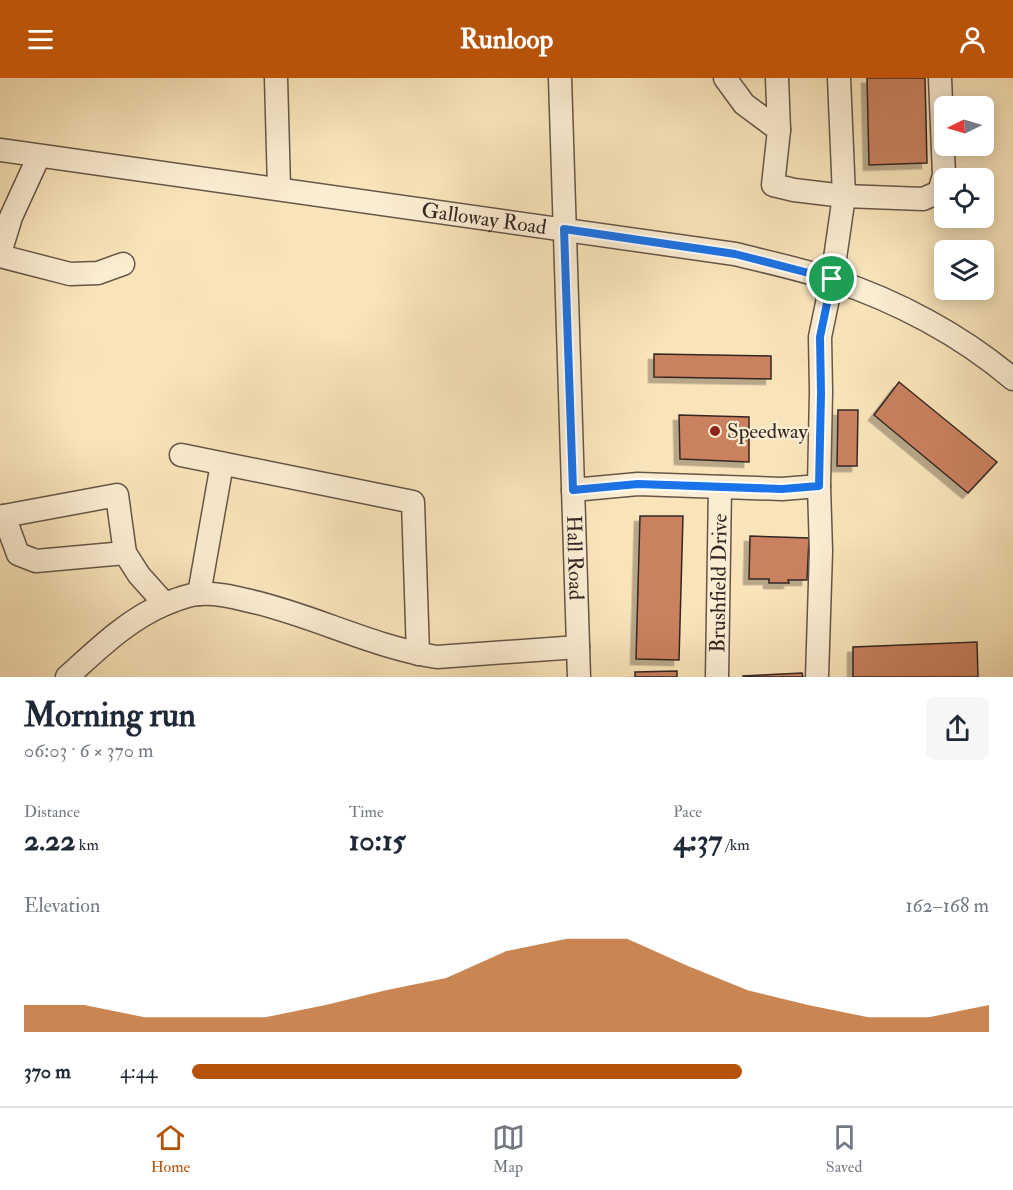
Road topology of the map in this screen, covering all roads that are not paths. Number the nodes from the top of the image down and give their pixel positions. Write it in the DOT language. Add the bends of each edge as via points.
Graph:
graph roads {
  1 [pos="276,78"];
  2 [pos="560,78"];
  3 [pos="725,78"];
  4 [pos="777,78"];
  5 [pos="838,78"];
  6 [pos="940,78"];
  7 [pos="779,130"];
  8 [pos="0,150"];
  9 [pos="39,156"];
  10 [pos="279,188"];
  11 [pos="0,192"];
  12 [pos="844,196"];
  13 [pos="11,217"];
  14 [pos="564,229"];
  15 [pos="0,255"];
  16 [pos="123,264"];
  17 [pos="832,279"];
  18 [pos="1013,379"];
  19 [pos="181,455"];
  20 [pos="222,464"];
  21 [pos="819,486"];
  22 [pos="720,487"];
  23 [pos="573,490"];
  24 [pos="2,517"];
  25 [pos="125,553"];
  26 [pos="199,594"];
  27 [pos="165,604"];
  28 [pos="578,647"];
  29 [pos="418,654"];
  30 [pos="67,677"];
  31 [pos="579,677"];
  32 [pos="717,677"];
  33 [pos="817,677"];
  1 -- 10 [label="street"];
  2 -- 14 [label="street, Hall Road"];
  3 -- 7 [label="street" via="744,104"];
  4 -- 7 [label="street"];
  5 -- 12 [label="street"];
  6 -- 12 [label="street" via="944,175 939,192 923,199"];
  7 -- 12 [label="street" via="773,185"];
  8 -- 9 [label="street, Galloway Road"];
  9 -- 10 [label="street, Galloway Road"];
  9 -- 13 [label="street"];
  10 -- 14 [label="street, Galloway Road"];
  11 -- 13 [label="street"];
  12 -- 17 [label="street"];
  13 -- 15 [label="street"];
  14 -- 17 [label="street, Galloway Road" via="735,254"];
  14 -- 23 [label="street, Hall Road"];
  15 -- 16 [label="street" via="70,274 98,273"];
  17 -- 18 [label="street, Galloway Road" via="903,308 958,339"];
  17 -- 21 [label="street" via="820,337"];
  19 -- 20 [label="street"];
  20 -- 26 [label="street"];
  20 -- 29 [label="street" via="413,502"];
  21 -- 22 [label="street, Brushfield Drive"];
  21 -- 33 [label="street"];
  22 -- 23 [label="street, Brushfield Drive" via="638,484"];
  22 -- 32 [label="street, Brushfield Drive"];
  23 -- 28 [label="street, Hall Road"];
  24 -- 25 [label="street" via="18,554 36,561"];
  24 -- 25 [label="street" via="117,495"];
  25 -- 27 [label="street"];
  26 -- 27 [label="street"];
  26 -- 29 [label="street" via="223,594 282,608"];
  27 -- 30 [label="street" via="120,630"];
  28 -- 29 [label="street" via="437,657"];
  28 -- 31 [label="street, Hall Road"];
}
